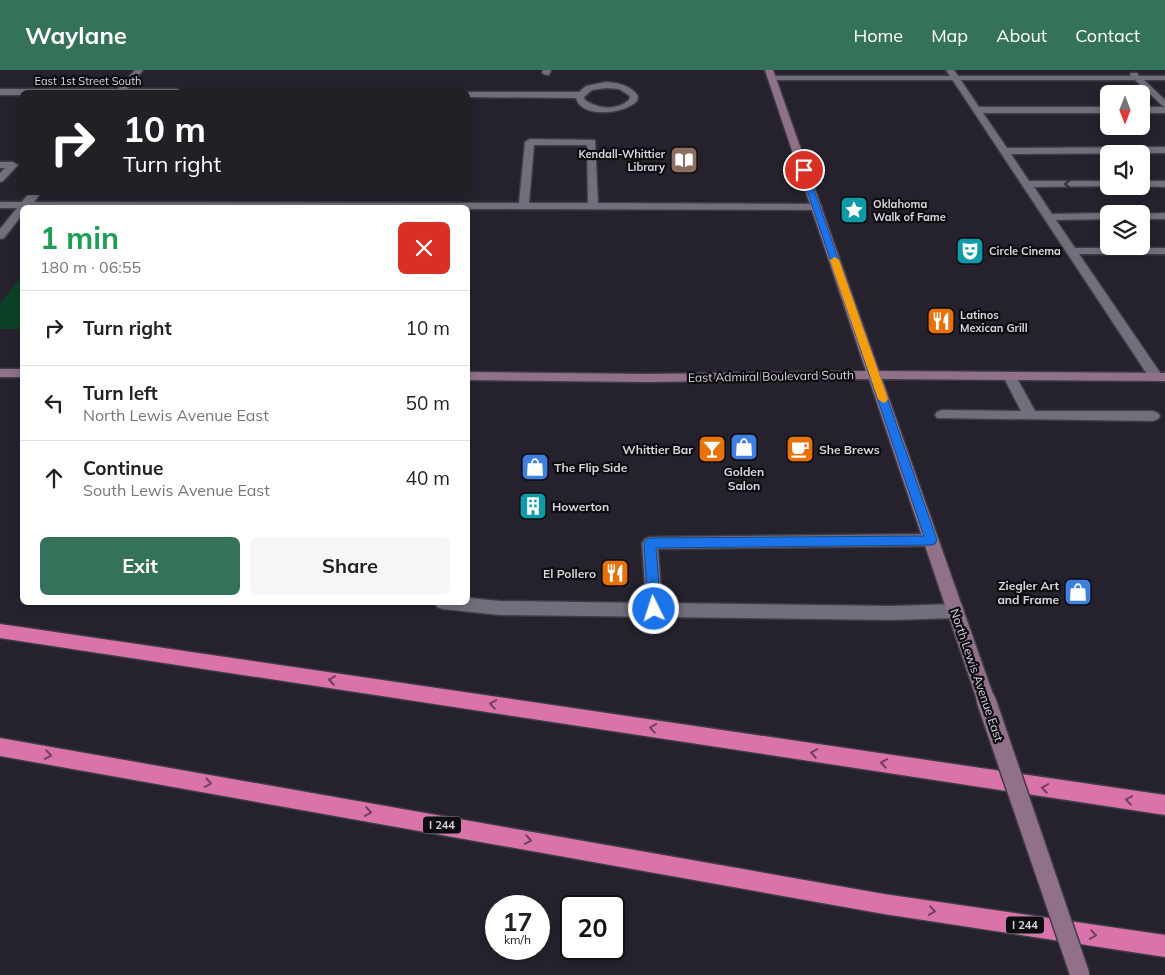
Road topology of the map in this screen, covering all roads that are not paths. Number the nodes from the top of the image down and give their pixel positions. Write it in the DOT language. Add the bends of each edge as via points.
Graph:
graph roads {
  1 [pos="139,70"];
  2 [pos="1130,70"];
  3 [pos="770,74"];
  4 [pos="953,74"];
  5 [pos="1138,78"];
  6 [pos="1165,78"];
  7 [pos="122,90"];
  8 [pos="0,92"];
  9 [pos="20,92"];
  10 [pos="470,94"];
  11 [pos="580,95"];
  12 [pos="1165,105"];
  13 [pos="977,110"];
  14 [pos="1100,110"];
  15 [pos="1150,110"];
  16 [pos="1165,110"];
  17 [pos="1165,150"];
  18 [pos="1005,151"];
  19 [pos="0,165"];
  20 [pos="0,179"];
  21 [pos="1027,184"];
  22 [pos="1100,184"];
  23 [pos="1150,184"];
  24 [pos="1165,184"];
  25 [pos="34,195"];
  26 [pos="0,205"];
  27 [pos="26,205"];
  28 [pos="470,206"];
  29 [pos="524,206"];
  30 [pos="20,207"];
  31 [pos="593,207"];
  32 [pos="816,207"];
  33 [pos="20,212"];
  34 [pos="1100,216"];
  35 [pos="1150,216"];
  36 [pos="1165,216"];
  37 [pos="1049,217"];
  38 [pos="0,236"];
  39 [pos="1072,251"];
  40 [pos="1165,251"];
  41 [pos="0,373"];
  42 [pos="20,373"];
  43 [pos="874,375"];
  44 [pos="470,376"];
  45 [pos="1009,376"];
  46 [pos="1161,377"];
  47 [pos="942,415"];
  48 [pos="1030,416"];
  49 [pos="1153,416"];
  50 [pos="931,540"];
  51 [pos="470,605"];
  52 [pos="654,609"];
  53 [pos="956,611"];
  54 [pos="0,631"];
  55 [pos="0,747"];
  56 [pos="1165,805"];
  57 [pos="1165,946"];
  58 [pos="1080,975"];
  1 -- 7 [label="street"];
  2 -- 5 [label="street"];
  3 -- 4 [label="street"];
  3 -- 32 [label="main road, North Lewis Avenue East"];
  4 -- 5 [label="street"];
  4 -- 13 [label="street"];
  5 -- 6 [label="street"];
  5 -- 12 [label="street"];
  8 -- 9 [label="street, East 1st Street South"];
  10 -- 11 [label="street"];
  11 -- 11 [label="street" via="583,103 602,109 624,107 634,98 625,88 607,85 589,88"];
  13 -- 14 [label="street"];
  13 -- 18 [label="street"];
  15 -- 16 [label="street"];
  17 -- 18 [label="street"];
  18 -- 21 [label="street"];
  19 -- 20 [label="street" via="13,165"];
  22 -- 21 [label="street, one-way"];
  21 -- 37 [label="street"];
  23 -- 24 [label="street"];
  25 -- 27 [label="street"];
  26 -- 30 [label="street"];
  28 -- 29 [label="street"];
  29 -- 31 [label="street"];
  29 -- 31 [label="street" via="530,142 592,142"];
  31 -- 32 [label="street"];
  32 -- 43 [label="main road, North Lewis Avenue East"];
  33 -- 38 [label="street"];
  34 -- 37 [label="street"];
  35 -- 36 [label="street"];
  37 -- 39 [label="street"];
  39 -- 40 [label="street"];
  39 -- 46 [label="street"];
  41 -- 42 [label="main road"];
  43 -- 44 [label="main road, East Admiral Boulevard South" via="676,378"];
  43 -- 45 [label="main road, East Admiral Boulevard South"];
  43 -- 50 [label="main road, North Lewis Avenue East"];
  45 -- 46 [label="main road, East Admiral Boulevard South"];
  45 -- 48 [label="street"];
  47 -- 48 [label="street"];
  48 -- 49 [label="street"];
  50 -- 52 [label="street" via="650,543"];
  50 -- 53 [label="main road, North Lewis Avenue East"];
  51 -- 52 [label="street"];
  52 -- 53 [label="street"];
  53 -- 58 [label="main road, North Lewis Avenue East, bridge"];
  56 -- 54 [label="highway, one-way"];
  55 -- 57 [label="highway, I 244, one-way" via="884,904"];
}
